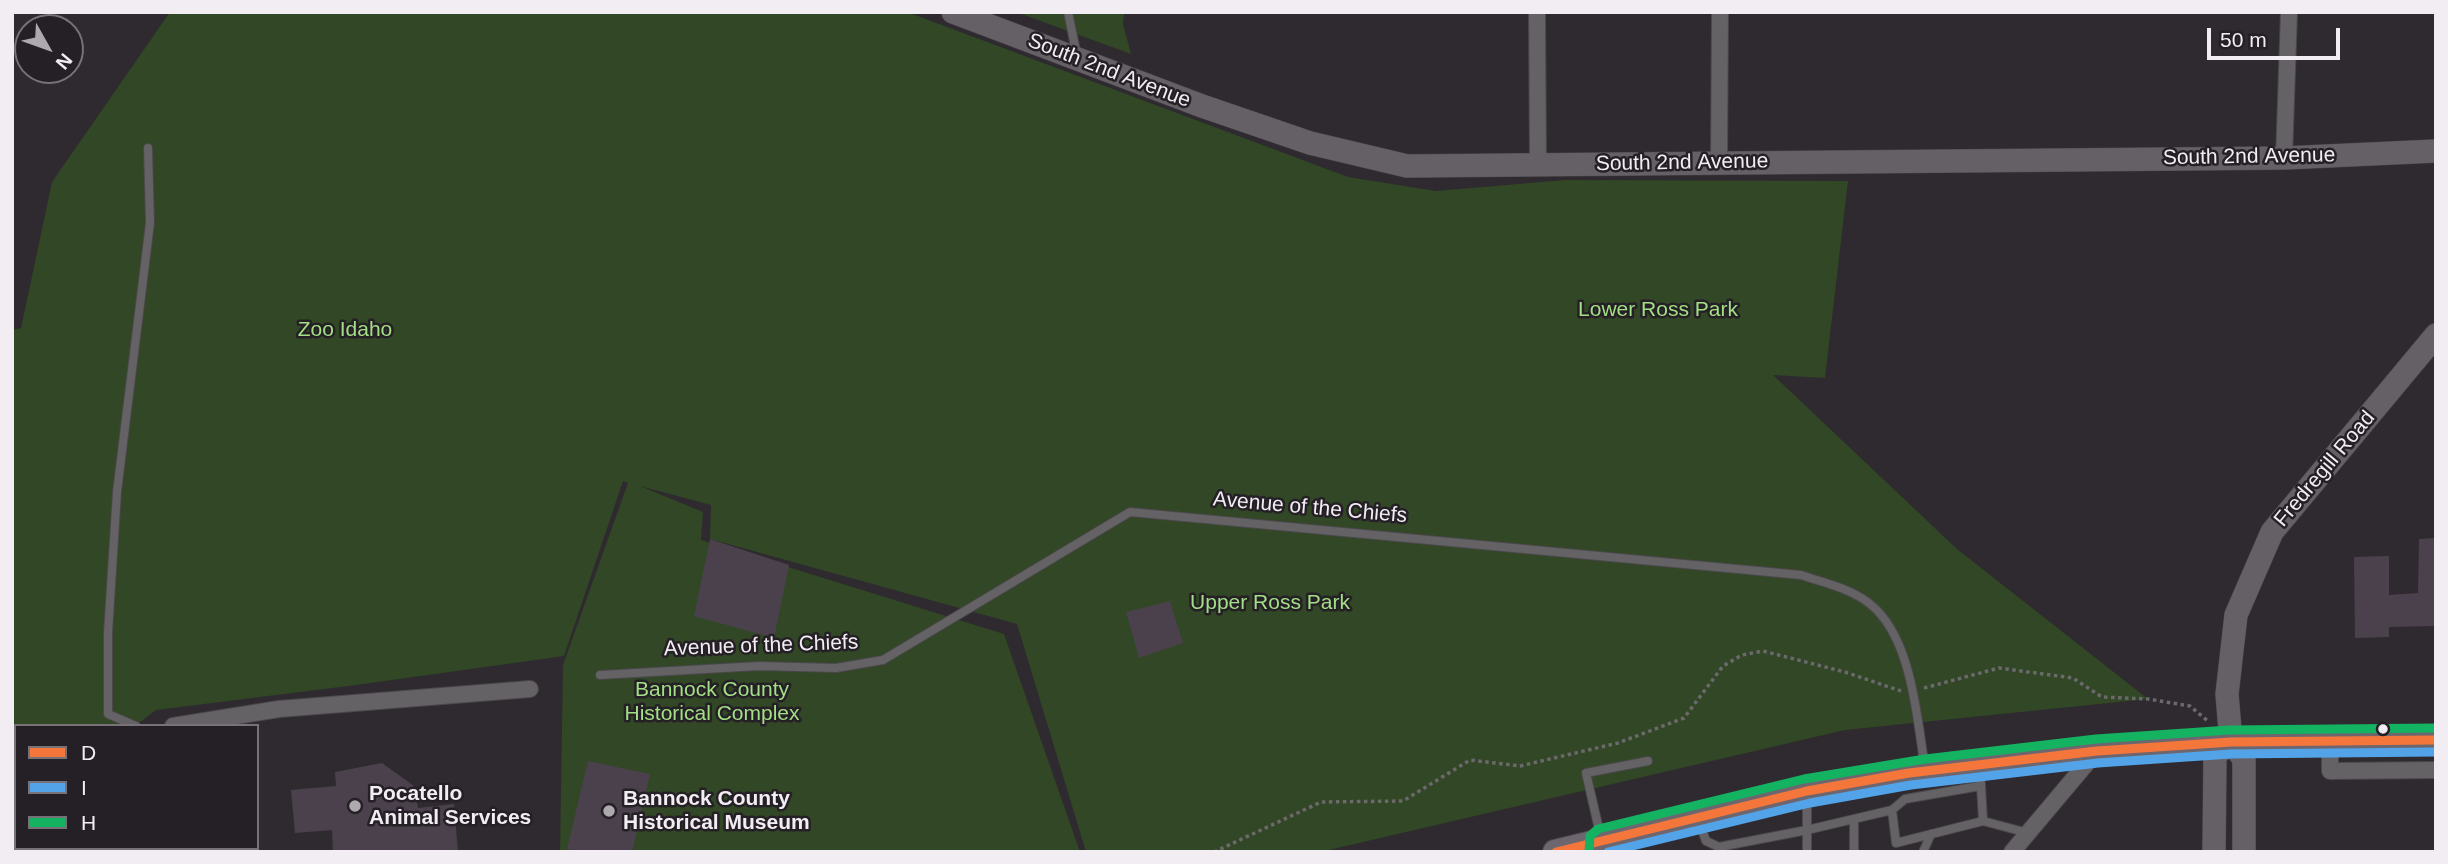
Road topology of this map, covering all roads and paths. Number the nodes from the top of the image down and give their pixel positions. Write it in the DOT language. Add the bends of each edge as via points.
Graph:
graph roads {
  1 [pos="954,12"];
  2 [pos="1068,12"];
  3 [pos="1537,12"];
  4 [pos="1720,12"];
  5 [pos="2289,12"];
  6 [pos="1078,59"];
  7 [pos="148,148"];
  8 [pos="2436,151"];
  9 [pos="2284,158"];
  10 [pos="1538,164"];
  11 [pos="1718,164"];
  12 [pos="2433,344"];
  13 [pos="600,675"];
  14 [pos="530,689"];
  15 [pos="1913,693"];
  16 [pos="131,724"];
  17 [pos="185,724"];
  18 [pos="2436,740"];
  19 [pos="2231,742"];
  20 [pos="2330,743"];
  21 [pos="2097,751"];
  22 [pos="1648,761"];
  23 [pos="2436,770"];
  24 [pos="1926,771"];
  25 [pos="1980,776"];
  26 [pos="1807,791"];
  27 [pos="1892,810"];
  28 [pos="1697,818"];
  29 [pos="1854,819"];
  30 [pos="1983,821"];
  31 [pos="1807,830"];
  32 [pos="2028,833"];
  33 [pos="1931,834"];
  34 [pos="1601,847"];
  35 [pos="1214,852"];
  36 [pos="1555,852"];
  37 [pos="1807,852"];
  38 [pos="1854,852"];
  39 [pos="1923,852"];
  40 [pos="2012,852"];
  41 [pos="2214,852"];
  42 [pos="2244,852"];
  1 -- 6 [label="street, South 2nd Avenue"];
  2 -- 6 [label="lane"];
  3 -- 10 [label="street"];
  4 -- 11 [label="street"];
  5 -- 9 [label="street"];
  6 -- 10 [label="street, South 2nd Avenue" via="1310,143 1407,166"];
  7 -- 16 [label="lane" via="150,223 117,492 108,633 108,714"];
  8 -- 9 [label="street, South 2nd Avenue"];
  9 -- 11 [label="street, South 2nd Avenue"];
  10 -- 11 [label="street, South 2nd Avenue"];
  12 -- 19 [label="street, Fredregill Road" via="2272,531 2236,615 2227,694"];
  13 -- 15 [label="lane, Avenue of the Chiefs" via="759,666 836,668 883,660 1129,512 1801,576 1841,587 1869,603 1885,619 1899,646"];
  14 -- 17 [label="street" via="279,709"];
  15 -- 19 [label="path" via="1999,668 2073,678 2102,698 2190,706"];
  15 -- 24 [label="lane, Avenue of the Chiefs"];
  15 -- 35 [label="path" via="1763,651 1742,655 1723,666 1685,718 1618,743 1520,766 1470,760 1403,801 1321,802"];
  18 -- 20 [label="main road"];
  19 -- 20 [label="main road"];
  19 -- 21 [label="main road"];
  19 -- 41 [label="street" via="2215,755"];
  19 -- 42 [label="street, Fredregill Road" via="2244,759"];
  20 -- 23 [label="street" via="2330,771"];
  21 -- 25 [label="main road"];
  21 -- 32 [label="street"];
  22 -- 34 [label="lane" via="1586,773"];
  24 -- 25 [label="main road"];
  24 -- 26 [label="main road"];
  25 -- 27 [label="lane" via="1905,799"];
  25 -- 30 [label="lane"];
  26 -- 28 [label="main road"];
  26 -- 31 [label="lane"];
  27 -- 29 [label="lane"];
  27 -- 33 [label="lane" via="1896,843"];
  28 -- 31 [label="lane" via="1706,841 1719,848"];
  28 -- 34 [label="main road"];
  29 -- 31 [label="lane"];
  29 -- 38 [label="lane"];
  30 -- 32 [label="lane"];
  30 -- 33 [label="lane"];
  31 -- 37 [label="lane"];
  32 -- 40 [label="street"];
  33 -- 39 [label="lane"];
  34 -- 36 [label="main road"];
}
